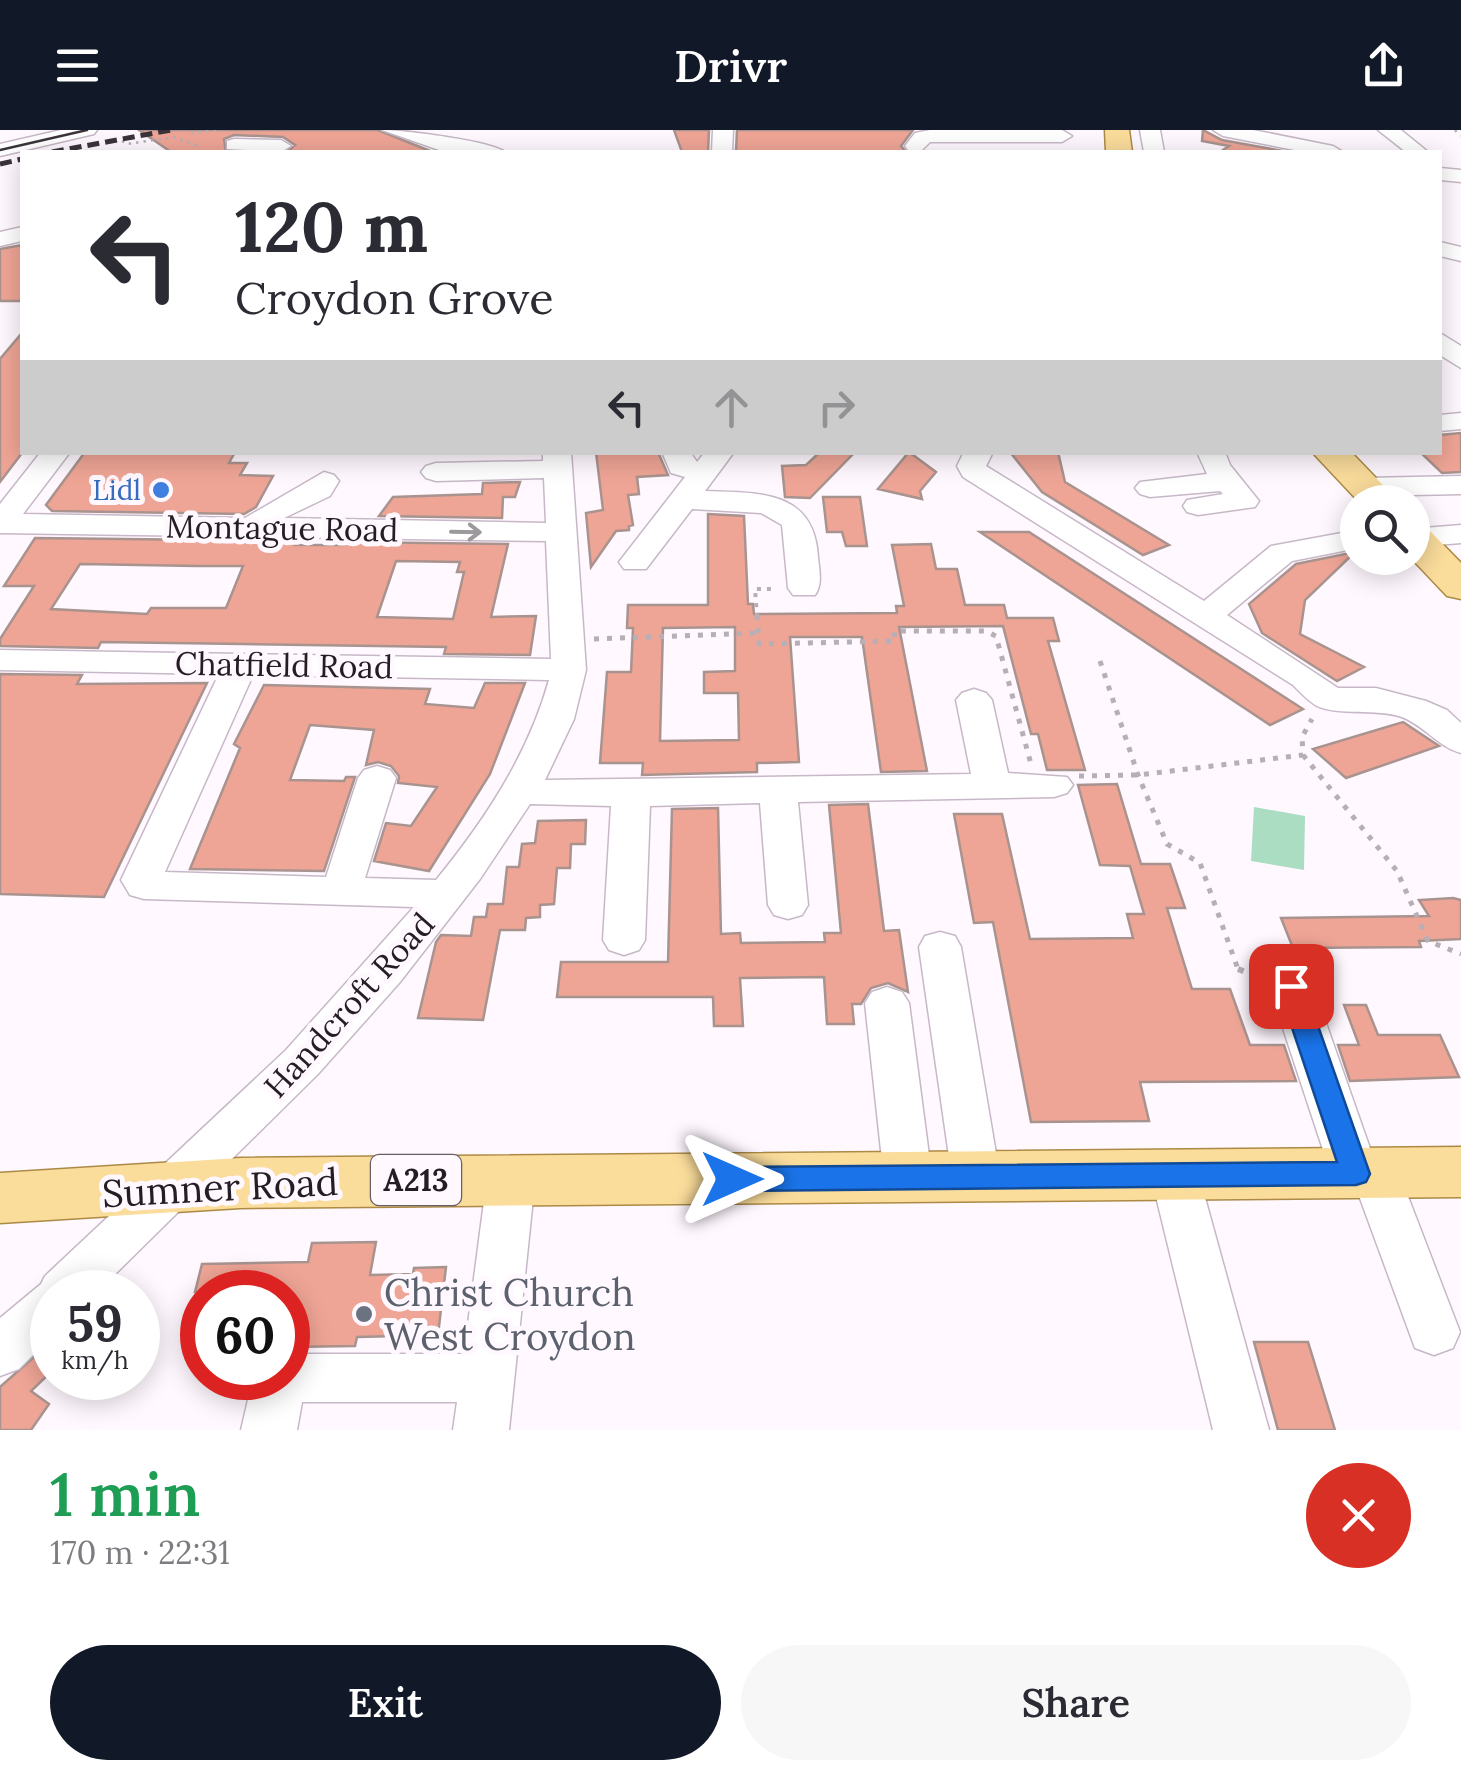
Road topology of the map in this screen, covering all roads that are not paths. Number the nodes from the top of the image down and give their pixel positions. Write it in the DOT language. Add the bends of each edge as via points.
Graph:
graph roads {
  1 [pos="77,130"];
  2 [pos="392,130"];
  3 [pos="1222,130"];
  4 [pos="1388,130"];
  5 [pos="1061,140"];
  6 [pos="284,143"];
  7 [pos="489,145"];
  8 [pos="234,146"];
  9 [pos="915,146"];
  10 [pos="0,148"];
  11 [pos="1322,150"];
  12 [pos="1415,150"];
  13 [pos="1442,343"];
  14 [pos="1461,360"];
  15 [pos="54,455"];
  16 [pos="677,455"];
  17 [pos="976,455"];
  18 [pos="1211,455"];
  19 [pos="1333,455"];
  20 [pos="558,460"];
  21 [pos="712,462"];
  22 [pos="747,470"];
  23 [pos="436,472"];
  24 [pos="324,481"];
  25 [pos="1228,481"];
  26 [pos="1362,485"];
  27 [pos="1461,485"];
  28 [pos="1150,488"];
  29 [pos="1430,488"];
  30 [pos="749,502"];
  31 [pos="679,506"];
  32 [pos="1198,506"];
  33 [pos="636,511"];
  34 [pos="1461,516"];
  35 [pos="2,519"];
  36 [pos="1461,524"];
  37 [pos="254,527"];
  38 [pos="562,532"];
  39 [pos="1461,534"];
  40 [pos="1430,536"];
  41 [pos="1340,542"];
  42 [pos="1430,554"];
  43 [pos="635,562"];
  44 [pos="1461,587"];
  45 [pos="804,588"];
  46 [pos="1206,616"];
  47 [pos="569,656"];
  48 [pos="0,660"];
  49 [pos="240,664"];
  50 [pos="974,700"];
  51 [pos="1461,742"];
  52 [pos="377,778"];
  53 [pos="991,780"];
  54 [pos="1054,785"];
  55 [pos="520,792"];
  56 [pos="778,792"];
  57 [pos="631,794"];
  58 [pos="341,891"];
  59 [pos="448,894"];
  60 [pos="788,905"];
  61 [pos="624,940"];
  62 [pos="940,947"];
  63 [pos="1291,986"];
  64 [pos="887,1003"];
  65 [pos="1461,1172"];
  66 [pos="1365,1173"];
  67 [pos="1175,1176"];
  68 [pos="976,1177"];
  69 [pos="908,1178"];
  70 [pos="511,1179"];
  71 [pos="172,1189"];
  72 [pos="0,1198"];
  73 [pos="86,1270"];
  74 [pos="30,1324"];
  75 [pos="1434,1332"];
  76 [pos="0,1352"];
  77 [pos="487,1378"];
  78 [pos="269,1430"];
  79 [pos="480,1430"];
  80 [pos="1242,1430"];
  1 -- 10 [label="street"];
  2 -- 7 [label="street"];
  3 -- 11 [label="street"];
  4 -- 12 [label="street"];
  5 -- 9 [label="street" via="930,136"];
  6 -- 8 [label="street"];
  13 -- 14 [label="street"];
  15 -- 35 [label="street"];
  16 -- 21 [label="street" via="680,466"];
  17 -- 46 [label="street" via="973,471"];
  18 -- 25 [label="street"];
  19 -- 26 [label="main road"];
  20 -- 23 [label="street"];
  20 -- 38 [label="street"];
  21 -- 31 [label="street"];
  22 -- 30 [label="street"];
  24 -- 37 [label="street" via="320,490"];
  25 -- 28 [label="street"];
  25 -- 32 [label="street" via="1244,501"];
  27 -- 29 [label="street"];
  30 -- 31 [label="street"];
  30 -- 45 [label="street" via="795,519"];
  31 -- 33 [label="street"];
  31 -- 43 [label="street"];
  34 -- 36 [label="street" via="1454,516"];
  35 -- 37 [label="street, Montague Road"];
  37 -- 38 [label="street, Montague Road, one-way"];
  38 -- 47 [label="street"];
  39 -- 40 [label="street"];
  41 -- 46 [label="street" via="1282,553"];
  42 -- 44 [label="main road"];
  46 -- 51 [label="street" via="1329,698 1413,709"];
  47 -- 49 [label="street, Chatfield Road"];
  47 -- 55 [label="street, Handcroft Road" via="551,731"];
  48 -- 49 [label="street, Chatfield Road"];
  49 -- 58 [label="street" via="141,880 151,888"];
  50 -- 53 [label="street"];
  52 -- 58 [label="street"];
  53 -- 54 [label="street"];
  53 -- 56 [label="street"];
  55 -- 57 [label="street"];
  55 -- 59 [label="street, Handcroft Road"];
  56 -- 57 [label="street"];
  56 -- 60 [label="street"];
  57 -- 61 [label="street"];
  58 -- 59 [label="street"];
  59 -- 71 [label="street, Handcroft Road" via="325,1036"];
  62 -- 68 [label="street"];
  63 -- 66 [label="street"];
  64 -- 69 [label="street"];
  65 -- 66 [label="main road, Sumner Road / A213"];
  66 -- 67 [label="main road, Sumner Road / A213"];
  66 -- 75 [label="street"];
  67 -- 68 [label="main road, Sumner Road / A213"];
  67 -- 80 [label="street"];
  68 -- 69 [label="main road, Sumner Road / A213"];
  69 -- 70 [label="main road, Sumner Road / A213"];
  70 -- 71 [label="main road, Sumner Road / A213"];
  70 -- 77 [label="street"];
  71 -- 72 [label="main road, Sumner Road / A213"];
  71 -- 73 [label="street, Handcroft Road"];
  74 -- 76 [label="street"];
  77 -- 78 [label="street" via="280,1378"];
  77 -- 79 [label="street"];
}
